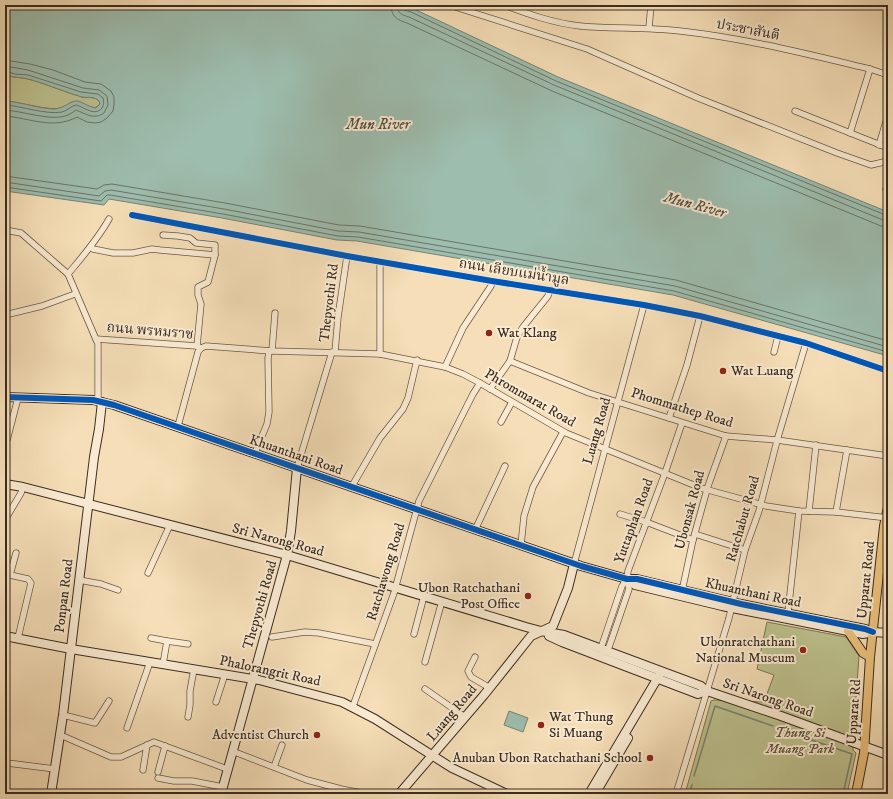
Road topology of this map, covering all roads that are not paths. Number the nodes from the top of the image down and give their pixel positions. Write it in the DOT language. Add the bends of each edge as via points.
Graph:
graph roads {
  1 [pos="449,5"];
  2 [pos="504,5"];
  3 [pos="651,5"];
  4 [pos="649,28"];
  5 [pos="870,69"];
  6 [pos="888,75"];
  7 [pos="795,111"];
  8 [pos="888,115"];
  9 [pos="850,134"];
  10 [pos="879,145"];
  11 [pos="888,148"];
  12 [pos="888,161"];
  13 [pos="132,215"];
  14 [pos="109,219"];
  15 [pos="5,230"];
  16 [pos="163,235"];
  17 [pos="91,247"];
  18 [pos="215,256"];
  19 [pos="347,256"];
  20 [pos="380,262"];
  21 [pos="68,274"];
  22 [pos="492,281"];
  23 [pos="550,290"];
  24 [pos="75,294"];
  25 [pos="644,305"];
  26 [pos="275,312"];
  27 [pos="5,315"];
  28 [pos="700,316"];
  29 [pos="778,336"];
  30 [pos="96,339"];
  31 [pos="806,343"];
  32 [pos="199,347"];
  33 [pos="270,351"];
  34 [pos="334,352"];
  35 [pos="774,352"];
  36 [pos="380,354"];
  37 [pos="417,360"];
  38 [pos="510,361"];
  39 [pos="444,367"];
  40 [pos="888,371"];
  41 [pos="480,383"];
  42 [pos="490,389"];
  43 [pos="5,397"];
  44 [pos="18,398"];
  45 [pos="100,401"];
  46 [pos="512,402"];
  47 [pos="619,402"];
  48 [pos="669,418"];
  49 [pos="501,422"];
  50 [pos="682,422"];
  51 [pos="178,426"];
  52 [pos="563,432"];
  53 [pos="726,436"];
  54 [pos="7,440"];
  55 [pos="778,440"];
  56 [pos="816,445"];
  57 [pos="605,448"];
  58 [pos="847,450"];
  59 [pos="255,453"];
  60 [pos="888,456"];
  61 [pos="506,466"];
  62 [pos="297,468"];
  63 [pos="665,472"];
  64 [pos="5,484"];
  65 [pos="352,486"];
  66 [pos="22,487"];
  67 [pos="707,490"];
  68 [pos="89,504"];
  69 [pos="760,504"];
  70 [pos="888,508"];
  71 [pos="418,509"];
  72 [pos="799,511"];
  73 [pos="809,511"];
  74 [pos="836,512"];
  75 [pos="620,514"];
  76 [pos="887,518"];
  77 [pos="5,520"];
  78 [pos="646,522"];
  79 [pos="170,524"];
  80 [pos="475,530"];
  81 [pos="694,537"];
  82 [pos="521,545"];
  83 [pos="746,550"];
  84 [pos="16,553"];
  85 [pos="287,555"];
  86 [pos="574,564"];
  87 [pos="148,573"];
  88 [pos="627,579"];
  89 [pos="79,580"];
  90 [pos="396,587"];
  91 [pos="118,590"];
  92 [pos="682,594"];
  93 [pos="424,596"];
  94 [pos="442,601"];
  95 [pos="731,605"];
  96 [pos="787,616"];
  97 [pos="540,631"];
  98 [pos="848,631"];
  99 [pos="873,632"];
  100 [pos="888,633"];
  101 [pos="414,634"];
  102 [pos="5,636"];
  103 [pos="272,637"];
  104 [pos="18,638"];
  105 [pos="151,638"];
  106 [pos="167,641"];
  107 [pos="188,644"];
  108 [pos="375,644"];
  109 [pos="71,649"];
  110 [pos="602,653"];
  111 [pos="475,657"];
  112 [pos="870,657"];
  113 [pos="150,662"];
  114 [pos="425,662"];
  115 [pos="163,664"];
  116 [pos="194,669"];
  117 [pos="225,674"];
  118 [pos="659,675"];
  119 [pos="252,679"];
  120 [pos="490,688"];
  121 [pos="425,689"];
  122 [pos="707,691"];
  123 [pos="109,701"];
  124 [pos="216,702"];
  125 [pos="353,706"];
  126 [pos="63,715"];
  127 [pos="188,717"];
  128 [pos="465,717"];
  129 [pos="127,728"];
  130 [pos="61,736"];
  131 [pos="148,745"];
  132 [pos="282,745"];
  133 [pos="165,746"];
  134 [pos="864,746"];
  135 [pos="232,751"];
  136 [pos="888,754"];
  137 [pos="432,756"];
  138 [pos="612,760"];
  139 [pos="7,763"];
  140 [pos="274,767"];
  141 [pos="55,769"];
  142 [pos="227,769"];
  143 [pos="143,770"];
  144 [pos="222,790"];
  145 [pos="51,794"];
  146 [pos="367,794"];
  147 [pos="399,794"];
  148 [pos="507,794"];
  149 [pos="589,794"];
  150 [pos="595,794"];
  151 [pos="676,794"];
  152 [pos="856,794"];
  1 -- 12 [label="street" via="587,49 698,98 871,165"];
  2 -- 4 [label="street, ประชาสันติ" via="552,21 579,26"];
  3 -- 4 [label="street"];
  4 -- 5 [label="street, ประชาสันติ" via="752,43"];
  5 -- 6 [label="street, ประชาสันติ"];
  5 -- 9 [label="street"];
  7 -- 9 [label="street"];
  8 -- 10 [label="street"];
  9 -- 10 [label="street"];
  10 -- 11 [label="street"];
  13 -- 19 [label="street, ถนน เลียบแม่น้ำมูล"];
  14 -- 17 [label="street"];
  15 -- 21 [label="street" via="21,234"];
  16 -- 18 [label="street" via="190,238 196,243 215,245"];
  17 -- 18 [label="street" via="113,253 133,253 152,249"];
  17 -- 21 [label="street"];
  18 -- 32 [label="street" via="208,282 198,287 201,304"];
  19 -- 20 [label="street, ถนน เลียบแม่น้ำมูล"];
  19 -- 34 [label="street, Thepyothi Rd"];
  20 -- 22 [label="street, ถนน เลียบแม่น้ำมูล"];
  20 -- 36 [label="street"];
  21 -- 24 [label="street"];
  22 -- 23 [label="street, ถนน เลียบแม่น้ำมูล"];
  22 -- 39 [label="street" via="463,328"];
  23 -- 25 [label="street, ถนน เลียบแม่น้ำมูล"];
  23 -- 38 [label="street" via="523,326"];
  24 -- 27 [label="street" via="42,306"];
  24 -- 30 [label="street"];
  25 -- 28 [label="street, ถนน เลียบแม่น้ำมูล"];
  25 -- 47 [label="street, Luang Road"];
  26 -- 33 [label="street"];
  28 -- 29 [label="street, ถนน เลียบแม่น้ำมูล"];
  28 -- 48 [label="street"];
  29 -- 31 [label="street, ถนน เลียบแม่น้ำมูล"];
  29 -- 35 [label="street"];
  30 -- 32 [label="street, ถนน พรหมราช"];
  30 -- 45 [label="street"];
  31 -- 40 [label="street, ถนน เลียบแม่น้ำมูล"];
  31 -- 55 [label="street, Ratchabut Road"];
  32 -- 33 [label="street, Phrommarat Road"];
  32 -- 51 [label="street"];
  33 -- 34 [label="street, Phrommarat Road"];
  33 -- 59 [label="street" via="270,412"];
  34 -- 36 [label="street, Phrommarat Road"];
  34 -- 62 [label="street, Thepyothi Road"];
  36 -- 37 [label="street, Phrommarat Road"];
  37 -- 39 [label="street, Phrommarat Road"];
  37 -- 65 [label="street" via="403,409 380,438"];
  38 -- 42 [label="street"];
  38 -- 47 [label="street, Phommathep Road"];
  39 -- 41 [label="street, Phrommarat Road"];
  41 -- 42 [label="street, Phrommarat Road"];
  41 -- 71 [label="street, Ratchawong Road" via="419,501"];
  42 -- 46 [label="street, Phrommarat Road"];
  43 -- 44 [label="street, Khuanthani Road"];
  44 -- 45 [label="street, Khuanthani Road"];
  44 -- 54 [label="street"];
  45 -- 51 [label="street, Khuanthani Road"];
  45 -- 68 [label="street, Ponpan Road"];
  46 -- 49 [label="street"];
  46 -- 52 [label="street, Phrommarat Road"];
  47 -- 48 [label="street, Phommathep Road"];
  47 -- 57 [label="street, Luang Road"];
  48 -- 50 [label="street, Phommathep Road"];
  50 -- 53 [label="street, Phommathep Road"];
  50 -- 63 [label="street, Yuttaphan Road"];
  51 -- 59 [label="street, Khuanthani Road"];
  52 -- 57 [label="street, Phrommarat Road"];
  52 -- 82 [label="street" via="533,487 524,516"];
  53 -- 55 [label="street, Phommathep Road"];
  53 -- 67 [label="street, Ubonsak Road"];
  55 -- 56 [label="street, Phommathep Road"];
  55 -- 69 [label="street, Ratchabut Road"];
  56 -- 58 [label="street, Phommathep Road"];
  56 -- 73 [label="street"];
  57 -- 63 [label="street, Phrommarat Road"];
  57 -- 86 [label="street, Luang Road"];
  58 -- 60 [label="street, Phommathep Road"];
  58 -- 74 [label="street"];
  59 -- 62 [label="street, Khuanthani Road"];
  61 -- 80 [label="street"];
  62 -- 65 [label="street, Khuanthani Road"];
  62 -- 85 [label="street, Thepyothi Road"];
  63 -- 67 [label="street, Phrommarat Road"];
  63 -- 78 [label="street, Yuttaphan Road"];
  64 -- 66 [label="street, Sri Narong Road"];
  65 -- 71 [label="street, Khuanthani Road"];
  66 -- 68 [label="street, Sri Narong Road"];
  66 -- 77 [label="street" via="22,493"];
  67 -- 69 [label="street, Phrommarat Road"];
  67 -- 81 [label="street, Ubonsak Road"];
  68 -- 79 [label="street, Sri Narong Road"];
  68 -- 89 [label="street, Ponpan Road"];
  69 -- 72 [label="street, Phrommarat Road"];
  69 -- 83 [label="street, Ratchabut Road"];
  70 -- 76 [label="main road, Upparat Road"];
  71 -- 80 [label="street, Khuanthani Road"];
  71 -- 90 [label="street, Ratchawong Road"];
  72 -- 73 [label="street, Phrommarat Road"];
  72 -- 96 [label="street"];
  73 -- 74 [label="street, Phrommarat Road"];
  74 -- 76 [label="street, Phrommarat Road"];
  75 -- 78 [label="street"];
  76 -- 99 [label="main road, Upparat Road"];
  78 -- 81 [label="street"];
  78 -- 88 [label="street, Yuttaphan Road"];
  79 -- 85 [label="street, Sri Narong Road"];
  79 -- 87 [label="street"];
  80 -- 82 [label="street, Khuanthani Road"];
  81 -- 83 [label="street"];
  81 -- 92 [label="street, Ubonsak Road"];
  82 -- 86 [label="street, Khuanthani Road"];
  83 -- 95 [label="street, Ratchabut Road"];
  84 -- 104 [label="street" via="10,575 28,579 32,583"];
  85 -- 90 [label="street, Sri Narong Road"];
  85 -- 119 [label="street, Thepyothi Road"];
  86 -- 88 [label="street, Khuanthani Road"];
  86 -- 97 [label="street, Luang Road" via="567,591 553,626"];
  88 -- 92 [label="street, Khuanthani Road" via="635,585"];
  88 -- 110 [label="street, Yuttaphan Road" via="629,589 609,647"];
  89 -- 91 [label="street"];
  89 -- 109 [label="street, Ponpan Road"];
  90 -- 93 [label="street, Sri Narong Road"];
  90 -- 108 [label="street, Ratchawong Road"];
  92 -- 95 [label="street, Khuanthani Road"];
  93 -- 94 [label="street, Sri Narong Road"];
  93 -- 101 [label="street"];
  94 -- 97 [label="street, Sri Narong Road"];
  94 -- 114 [label="street"];
  95 -- 96 [label="street, Khuanthani Road"];
  95 -- 122 [label="street, Ratchabut Road"];
  96 -- 98 [label="street"];
  96 -- 99 [label="street, Khuanthani Road" via="865,628"];
  97 -- 110 [label="street, Sri Narong Road" via="562,642"];
  97 -- 120 [label="street, Luang Road" via="531,636"];
  98 -- 99 [label="street" via="864,634"];
  98 -- 112 [label="main road" via="863,653"];
  99 -- 100 [label="street"];
  99 -- 112 [label="main road, Upparat Rd"];
  102 -- 104 [label="street, Phalorangrit Road"];
  103 -- 108 [label="street" via="305,632"];
  104 -- 109 [label="street, Phalorangrit Road"];
  105 -- 106 [label="street"];
  106 -- 107 [label="street"];
  106 -- 115 [label="street"];
  108 -- 125 [label="street, Ratchawong Road"];
  109 -- 113 [label="street, Phalorangrit Road"];
  109 -- 126 [label="street, Ponpan Road"];
  110 -- 118 [label="street, Sri Narong Road"];
  111 -- 120 [label="street" via="468,670 471,676"];
  112 -- 134 [label="main road, Upparat Rd"];
  113 -- 115 [label="street, Phalorangrit Road"];
  113 -- 129 [label="street"];
  115 -- 116 [label="street, Phalorangrit Road"];
  116 -- 117 [label="street, Phalorangrit Road"];
  116 -- 127 [label="street"];
  117 -- 119 [label="street, Phalorangrit Road"];
  117 -- 124 [label="street"];
  118 -- 122 [label="street, Sri Narong Road" via="701,686"];
  118 -- 138 [label="street"];
  119 -- 125 [label="street, Phalorangrit Road" via="299,689"];
  119 -- 135 [label="street, Thepyothi Road"];
  120 -- 128 [label="street, Luang Road"];
  121 -- 128 [label="street"];
  122 -- 134 [label="street, Sri Narong Road"];
  122 -- 151 [label="street, Ratchabut Road"];
  123 -- 126 [label="street" via="95,723"];
  125 -- 137 [label="street, Phalorangrit Road"];
  126 -- 130 [label="street, Ponpan Road"];
  128 -- 137 [label="street, Luang Road"];
  130 -- 131 [label="street" via="111,757 120,757"];
  130 -- 141 [label="street, Ponpan Road"];
  131 -- 133 [label="street" via="154,742"];
  131 -- 143 [label="street"];
  132 -- 140 [label="street"];
  133 -- 142 [label="street"];
  133 -- 144 [label="street" via="158,775 174,781 192,781"];
  134 -- 136 [label="street, Sri Narong Road"];
  134 -- 152 [label="main road, Upparat Rd"];
  135 -- 140 [label="street"];
  135 -- 142 [label="street, Thepyothi Road"];
  137 -- 147 [label="street, Luang Road"];
  137 -- 148 [label="street, Phalorangrit Road"];
  138 -- 149 [label="street"];
  138 -- 150 [label="street"];
  139 -- 141 [label="street"];
  140 -- 146 [label="street" via="307,780"];
  141 -- 145 [label="street, Ponpan Road"];
  142 -- 144 [label="street, Thepyothi Road"];
}
